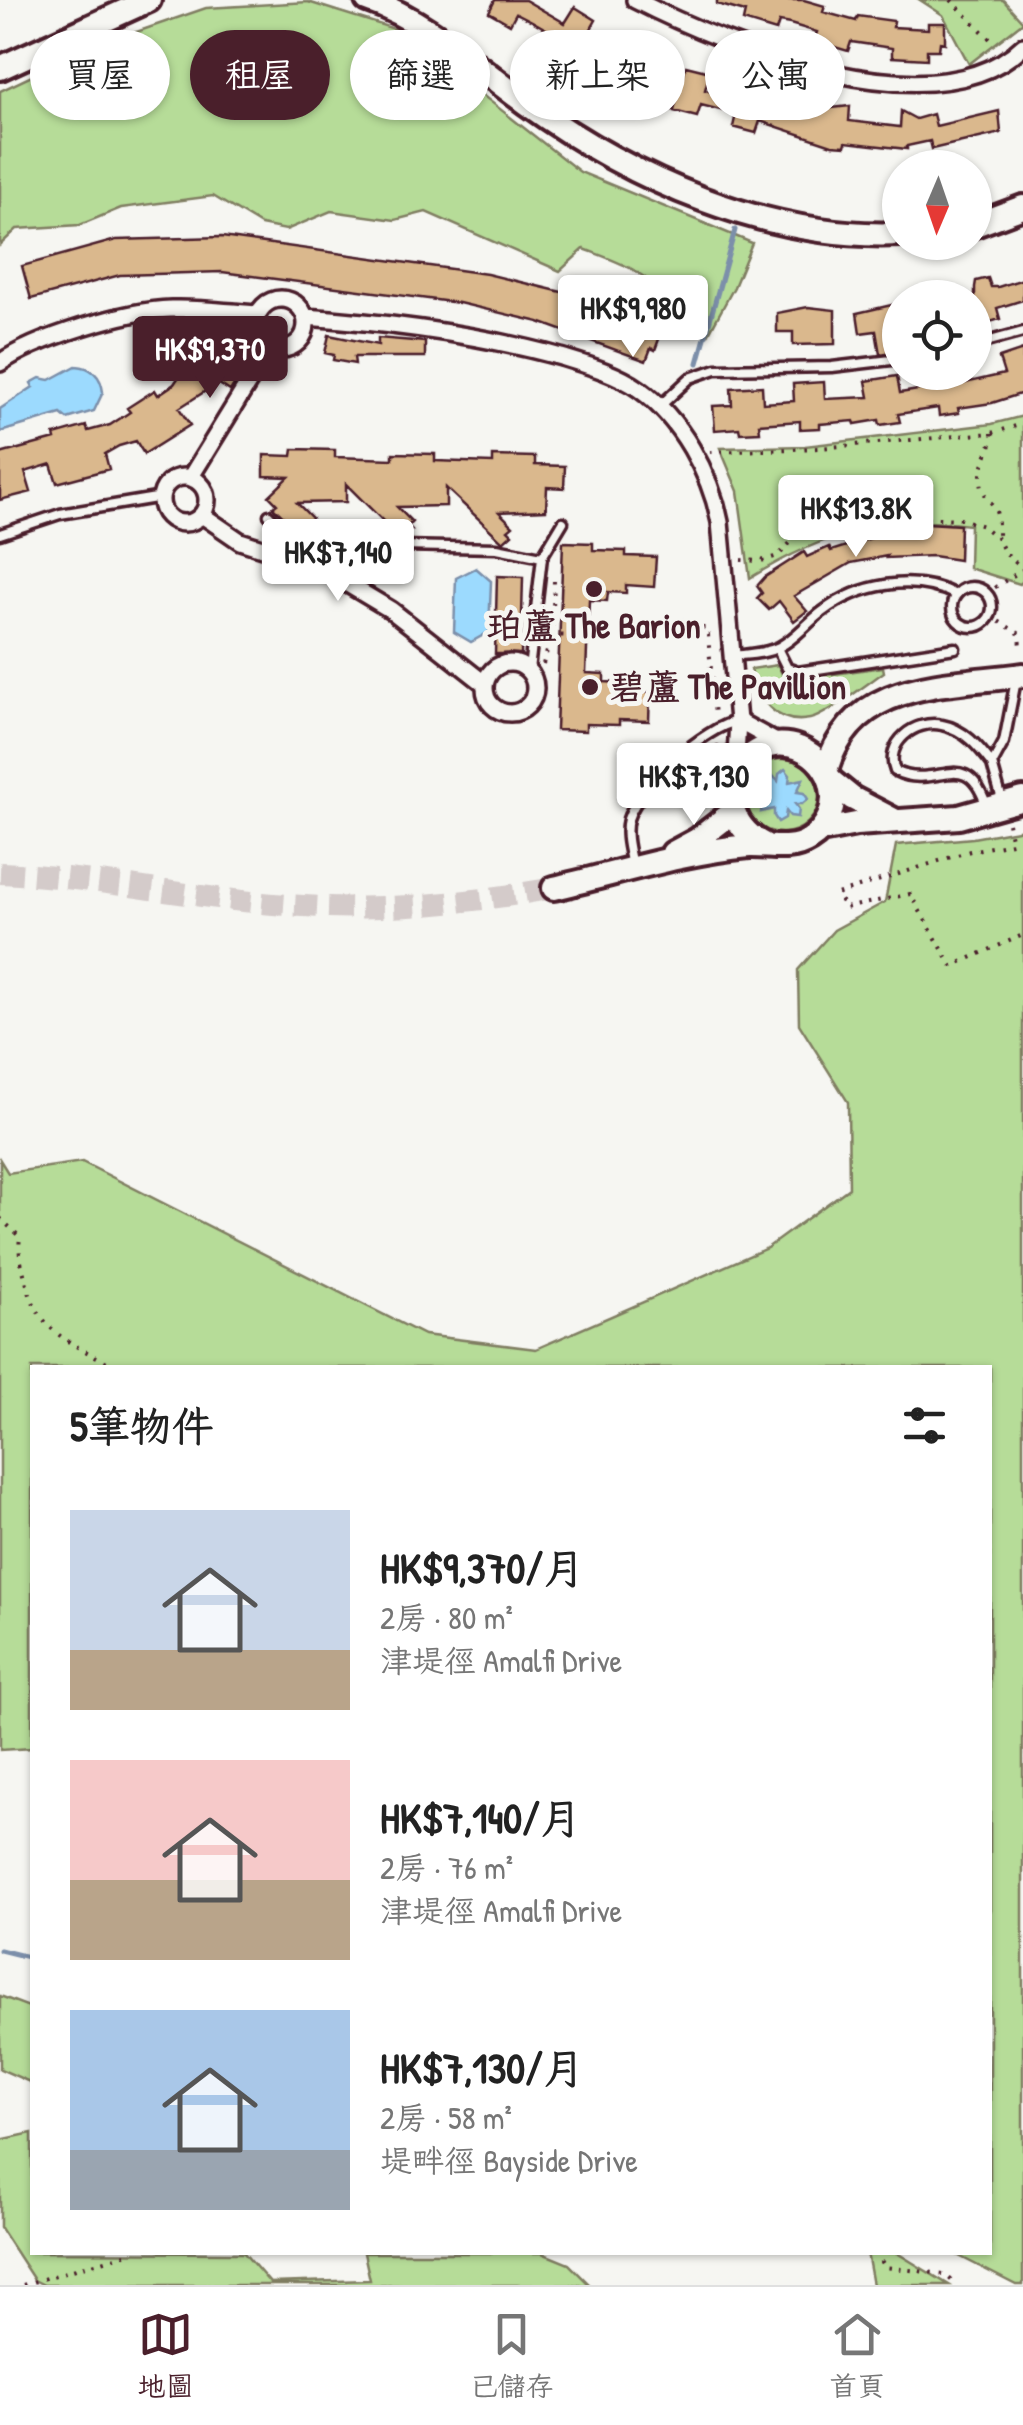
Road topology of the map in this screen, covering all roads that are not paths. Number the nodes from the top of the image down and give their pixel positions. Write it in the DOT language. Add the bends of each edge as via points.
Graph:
graph roads {
  1 [pos="149,0"];
  2 [pos="367,0"];
  3 [pos="635,0"];
  4 [pos="110,7"];
  5 [pos="1023,46"];
  6 [pos="0,68"];
  7 [pos="1023,207"];
  8 [pos="992,218"];
  9 [pos="882,234"];
  10 [pos="258,314"];
  11 [pos="305,317"];
  12 [pos="1023,332"];
  13 [pos="992,340"];
  14 [pos="271,346"];
  15 [pos="882,361"];
  16 [pos="0,364"];
  17 [pos="660,406"];
  18 [pos="190,478"];
  19 [pos="162,497"];
  20 [pos="202,515"];
  21 [pos="269,515"];
  22 [pos="563,522"];
  23 [pos="0,534"];
  24 [pos="542,557"];
  25 [pos="956,595"];
  26 [pos="777,648"];
  27 [pos="954,648"];
  28 [pos="730,656"];
  29 [pos="529,670"];
  30 [pos="1020,675"];
  31 [pos="485,684"];
  32 [pos="738,721"];
  33 [pos="848,726"];
  34 [pos="789,746"];
  35 [pos="992,764"];
  36 [pos="828,776"];
  37 [pos="725,777"];
  38 [pos="1012,802"];
  39 [pos="733,812"];
  40 [pos="898,821"];
  41 [pos="820,831"];
  42 [pos="765,845"];
  43 [pos="633,870"];
  44 [pos="554,888"];
  1 -- 4 [label="street"];
  2 -- 9 [label="street" via="430,32 560,128 656,180 792,224"];
  3 -- 5 [label="street" via="777,58 855,77 970,77"];
  4 -- 6 [label="street"];
  7 -- 8 [label="street"];
  10 -- 11 [label="street" via="268,302 284,299"];
  10 -- 14 [label="street" via="259,336"];
  10 -- 16 [label="street" via="168,309 79,328"];
  11 -- 14 [label="street" via="295,344"];
  11 -- 17 [label="street" via="508,342 596,367"];
  12 -- 13 [label="lane"];
  14 -- 18 [label="street"];
  15 -- 17 [label="lane" via="716,369 690,378"];
  17 -- 28 [label="street" via="715,496"];
  18 -- 19 [label="street" via="175,479"];
  18 -- 20 [label="street" via="206,494"];
  19 -- 20 [label="street" via="175,521"];
  19 -- 23 [label="lane" via="60,514"];
  20 -- 31 [label="street" via="240,541 316,565 392,610"];
  21 -- 24 [label="lane" via="303,544 497,548"];
  22 -- 24 [label="lane"];
  24 -- 29 [label="lane"];
  25 -- 25 [label="lane" via="974,587 986,592 990,616 980,625 961,624 952,608"];
  25 -- 26 [label="lane" via="939,586 887,584 839,600"];
  26 -- 27 [label="lane" via="787,668 798,672"];
  26 -- 28 [label="lane"];
  28 -- 32 [label="street"];
  29 -- 31 [label="street" via="514,662 499,665"];
  29 -- 31 [label="street" via="534,697 516,713 493,706"];
  30 -- 33 [label="street" via="890,696"];
  30 -- 35 [label="lane"];
  32 -- 34 [label="street"];
  32 -- 37 [label="street"];
  32 -- 43 [label="lane" via="716,727 635,805 626,833"];
  33 -- 34 [label="street"];
  33 -- 36 [label="street"];
  34 -- 36 [label="street" via="809,753"];
  34 -- 37 [label="street" via="756,753"];
  35 -- 38 [label="lane"];
  35 -- 38 [label="lane" via="978,745 939,724 920,727 892,748 895,771 909,778 965,774"];
  36 -- 40 [label="street" via="874,812"];
  36 -- 41 [label="street" via="833,804"];
  37 -- 39 [label="street"];
  38 -- 40 [label="street" via="959,818"];
  39 -- 42 [label="street" via="740,827"];
  39 -- 43 [label="street" via="697,840"];
  40 -- 41 [label="street"];
  41 -- 42 [label="street" via="795,846"];
  42 -- 43 [label="street"];
  43 -- 44 [label="street"];
}
